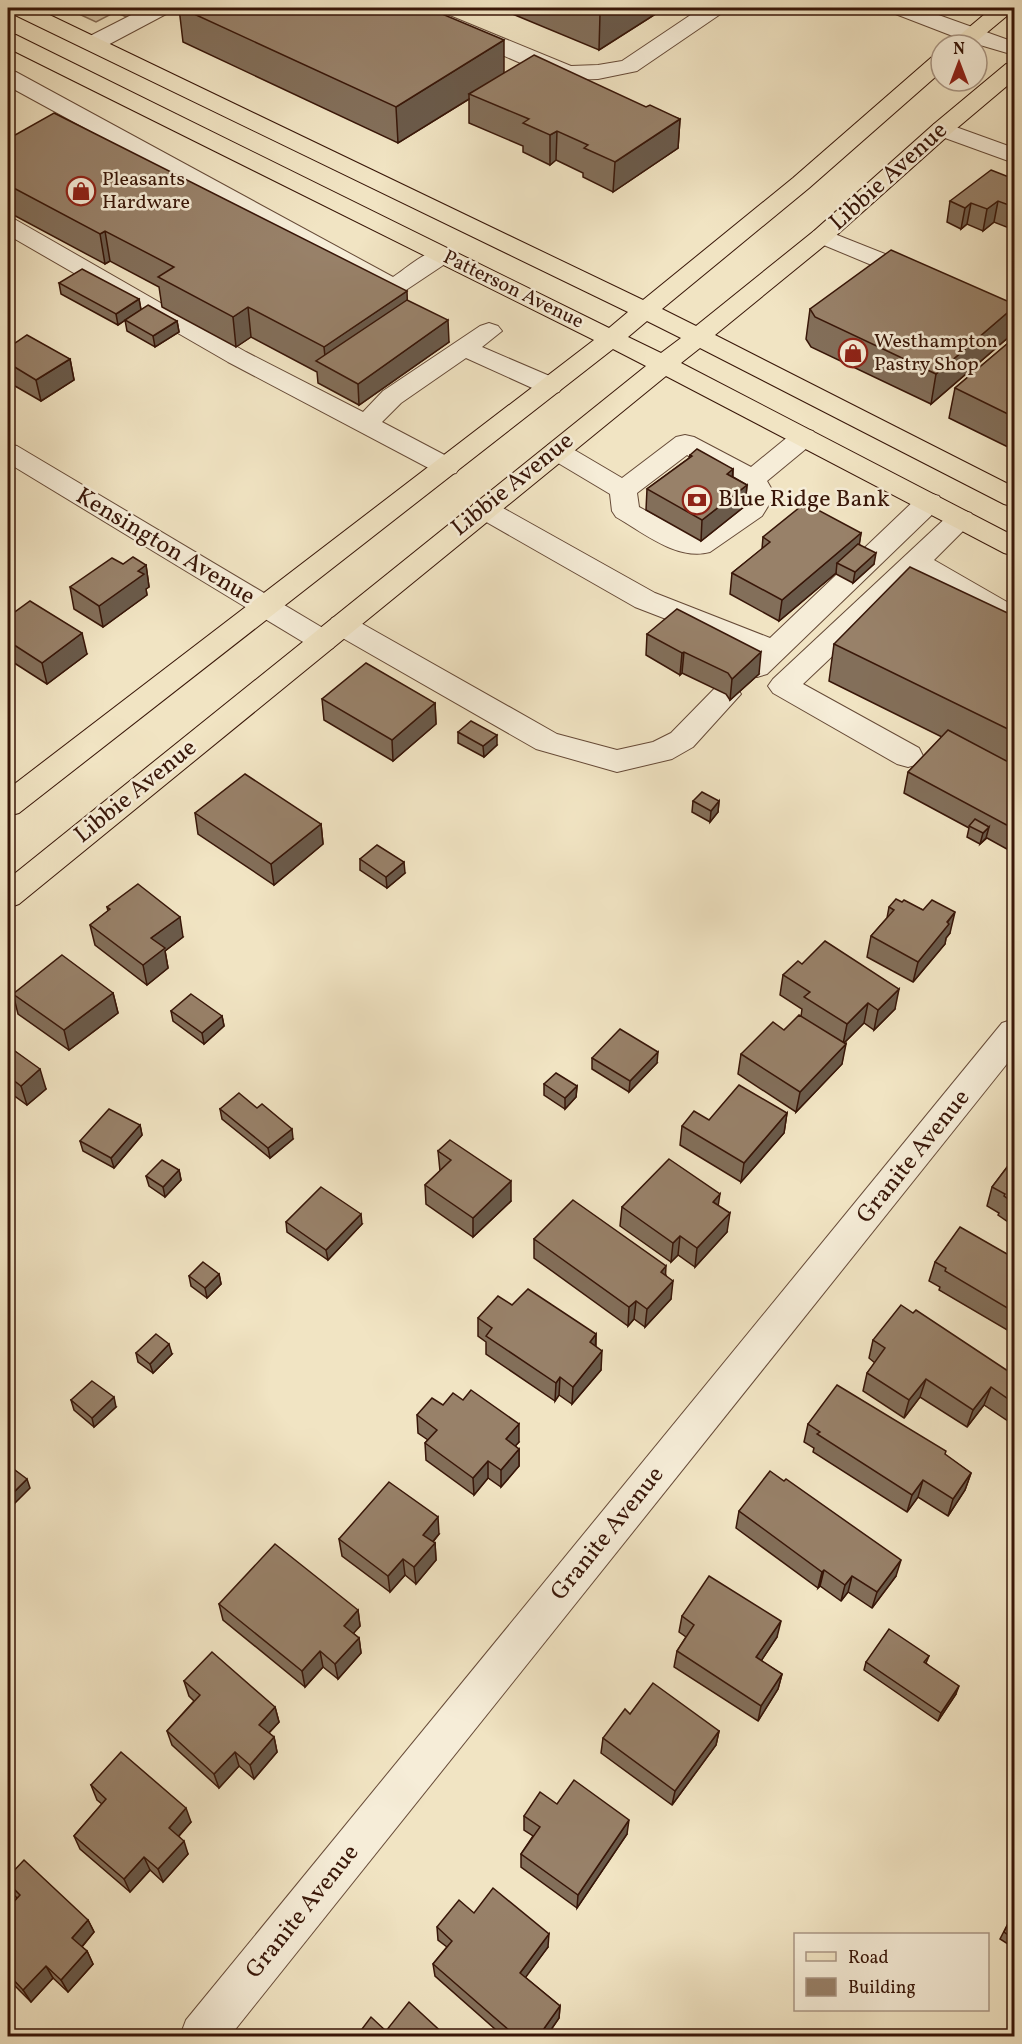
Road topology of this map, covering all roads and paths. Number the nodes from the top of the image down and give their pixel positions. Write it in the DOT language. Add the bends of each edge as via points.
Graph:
graph roads {
  1 [pos="20,8"];
  2 [pos="160,8"];
  3 [pos="413,8"];
  4 [pos="901,8"];
  5 [pos="1005,8"];
  6 [pos="701,10"];
  7 [pos="951,33"];
  8 [pos="974,33"];
  9 [pos="8,40"];
  10 [pos="94,44"];
  11 [pos="989,44"];
  12 [pos="1014,49"];
  13 [pos="1014,69"];
  14 [pos="929,71"];
  15 [pos="10,81"];
  16 [pos="942,129"];
  17 [pos="1014,156"];
  18 [pos="8,225"];
  19 [pos="822,236"];
  20 [pos="442,255"];
  21 [pos="940,285"];
  22 [pos="645,311"];
  23 [pos="489,331"];
  24 [pos="698,336"];
  25 [pos="612,338"];
  26 [pos="464,348"];
  27 [pos="663,364"];
  28 [pos="550,386"];
  29 [pos="366,424"];
  30 [pos="804,437"];
  31 [pos="557,450"];
  32 [pos="8,452"];
  33 [pos="447,467"];
  34 [pos="753,479"];
  35 [pos="622,490"];
  36 [pos="1014,498"];
  37 [pos="929,502"];
  38 [pos="484,509"];
  39 [pos="961,519"];
  40 [pos="1014,547"];
  41 [pos="916,561"];
  42 [pos="263,606"];
  43 [pos="1014,618"];
  44 [pos="333,632"];
  45 [pos="772,650"];
  46 [pos="753,671"];
  47 [pos="726,694"];
  48 [pos="908,756"];
  49 [pos="8,805"];
  50 [pos="8,896"];
  51 [pos="1014,1032"];
  52 [pos="202,2037"];
  1 -- 10 [label="main road, Patterson Avenue"];
  2 -- 10 [label="street"];
  3 -- 6 [label="street" via="571,73 629,66"];
  4 -- 7 [label="street"];
  5 -- 8 [label="main road"];
  9 -- 20 [label="main road, Patterson Avenue"];
  10 -- 22 [label="main road, Patterson Avenue"];
  11 -- 12 [label="street"];
  13 -- 16 [label="main road, Libbie Avenue"];
  14 -- 22 [label="main road"];
  15 -- 20 [label="street" via="56,113 394,287"];
  16 -- 17 [label="street"];
  16 -- 19 [label="main road, Libbie Avenue"];
  18 -- 29 [label="street" via="237,357"];
  19 -- 21 [label="street"];
  19 -- 24 [label="main road, Libbie Avenue"];
  20 -- 25 [label="main road, Patterson Avenue"];
  22 -- 24 [label="main road, Patterson Avenue"];
  22 -- 25 [label="main road"];
  23 -- 26 [label="street"];
  24 -- 27 [label="main road, Libbie Avenue"];
  24 -- 36 [label="main road, Patterson Avenue"];
  25 -- 27 [label="main road, Patterson Avenue"];
  25 -- 28 [label="main road"];
  26 -- 28 [label="street"];
  26 -- 29 [label="street" via="392,396"];
  27 -- 30 [label="main road, Patterson Avenue"];
  27 -- 31 [label="main road, Libbie Avenue"];
  28 -- 33 [label="main road"];
  29 -- 33 [label="street"];
  30 -- 34 [label="street"];
  30 -- 37 [label="main road, Patterson Avenue"];
  31 -- 35 [label="street"];
  31 -- 38 [label="main road, Libbie Avenue"];
  32 -- 42 [label="street, Kensington Avenue"];
  33 -- 42 [label="main road"];
  34 -- 35 [label="street" via="686,442"];
  34 -- 35 [label="street" via="762,495 752,510 700,546 687,545 626,511"];
  37 -- 39 [label="main road, Patterson Avenue"];
  37 -- 45 [label="street"];
  38 -- 44 [label="main road, Libbie Avenue"];
  38 -- 45 [label="street" via="645,600"];
  39 -- 40 [label="main road, Patterson Avenue"];
  39 -- 41 [label="street"];
  41 -- 43 [label="street"];
  41 -- 48 [label="street" via="783,686"];
  42 -- 44 [label="street, Kensington Avenue"];
  42 -- 49 [label="main road"];
  44 -- 47 [label="street, Kensington Avenue" via="547,742 617,761 661,751 682,740"];
  44 -- 50 [label="main road, Libbie Avenue"];
  45 -- 46 [label="street"];
  51 -- 52 [label="street, Granite Avenue"];
}
